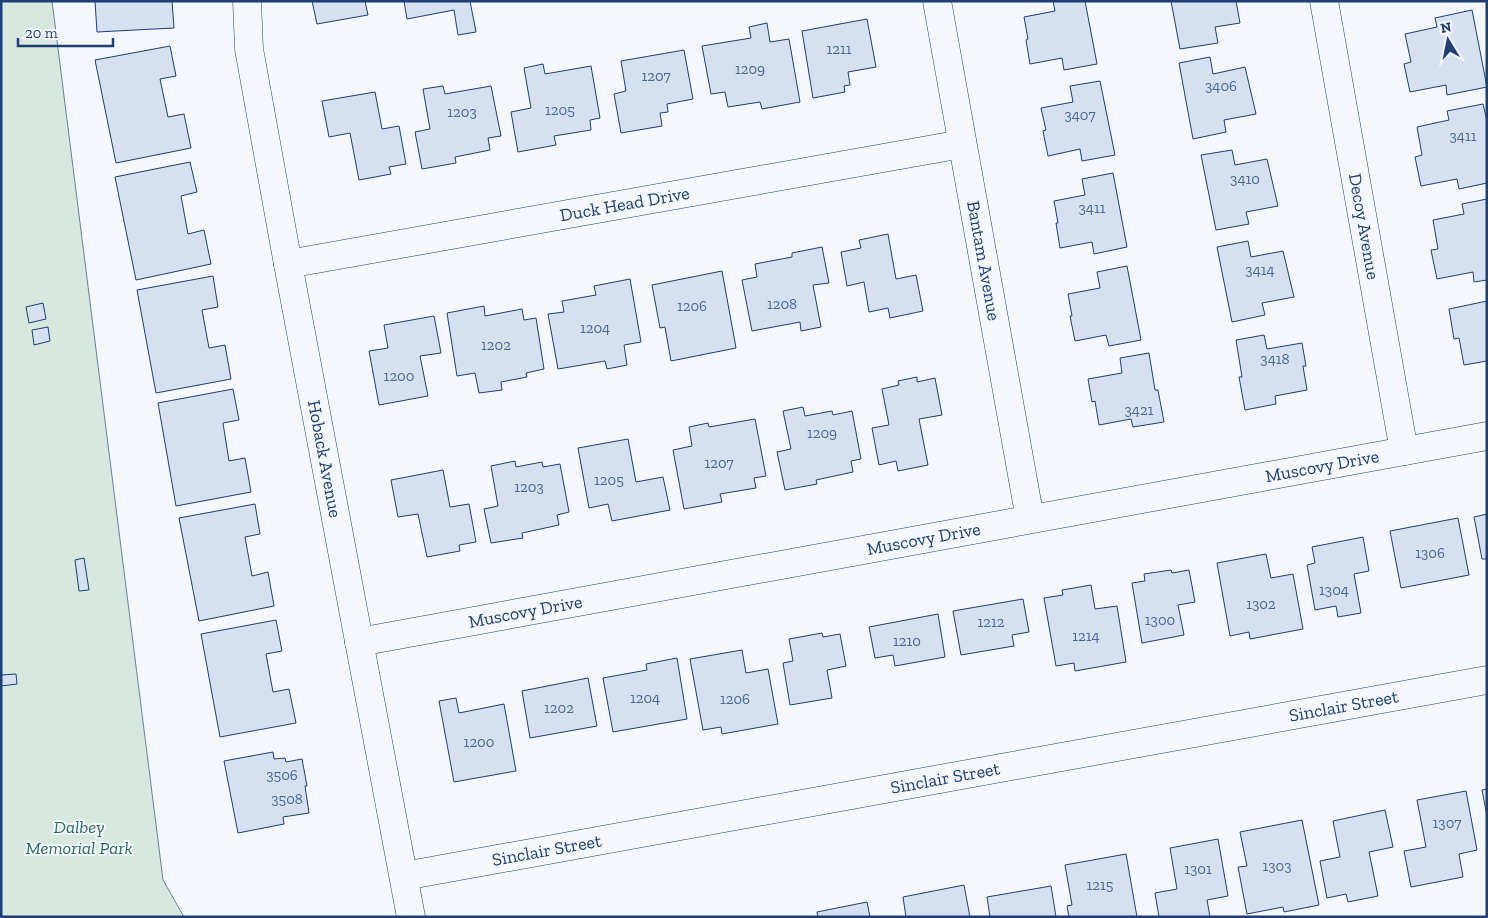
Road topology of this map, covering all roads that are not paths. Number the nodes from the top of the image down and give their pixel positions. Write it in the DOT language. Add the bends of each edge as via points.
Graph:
graph roads {
  1 [pos="247,1"];
  2 [pos="937,1"];
  3 [pos="1324,1"];
  4 [pos="962,144"];
  5 [pos="288,264"];
  6 [pos="1487,436"];
  7 [pos="1404,451"];
  8 [pos="1030,519"];
  9 [pos="359,642"];
  10 [pos="1487,680"];
  11 [pos="404,876"];
  12 [pos="411,917"];
  1 -- 5 [label="street, Hoback Avenue" via="249,49"];
  2 -- 4 [label="street, Bantam Avenue"];
  3 -- 7 [label="street, Decoy Avenue"];
  4 -- 5 [label="street, Duck Head Drive"];
  4 -- 8 [label="street, Bantam Avenue"];
  5 -- 9 [label="street, Hoback Avenue"];
  6 -- 7 [label="street, Muscovy Drive"];
  7 -- 8 [label="street, Muscovy Drive"];
  8 -- 9 [label="street, Muscovy Drive"];
  9 -- 11 [label="street, Hoback Avenue"];
  10 -- 11 [label="street, Sinclair Street"];
  11 -- 12 [label="street, Hoback Avenue"];
}
